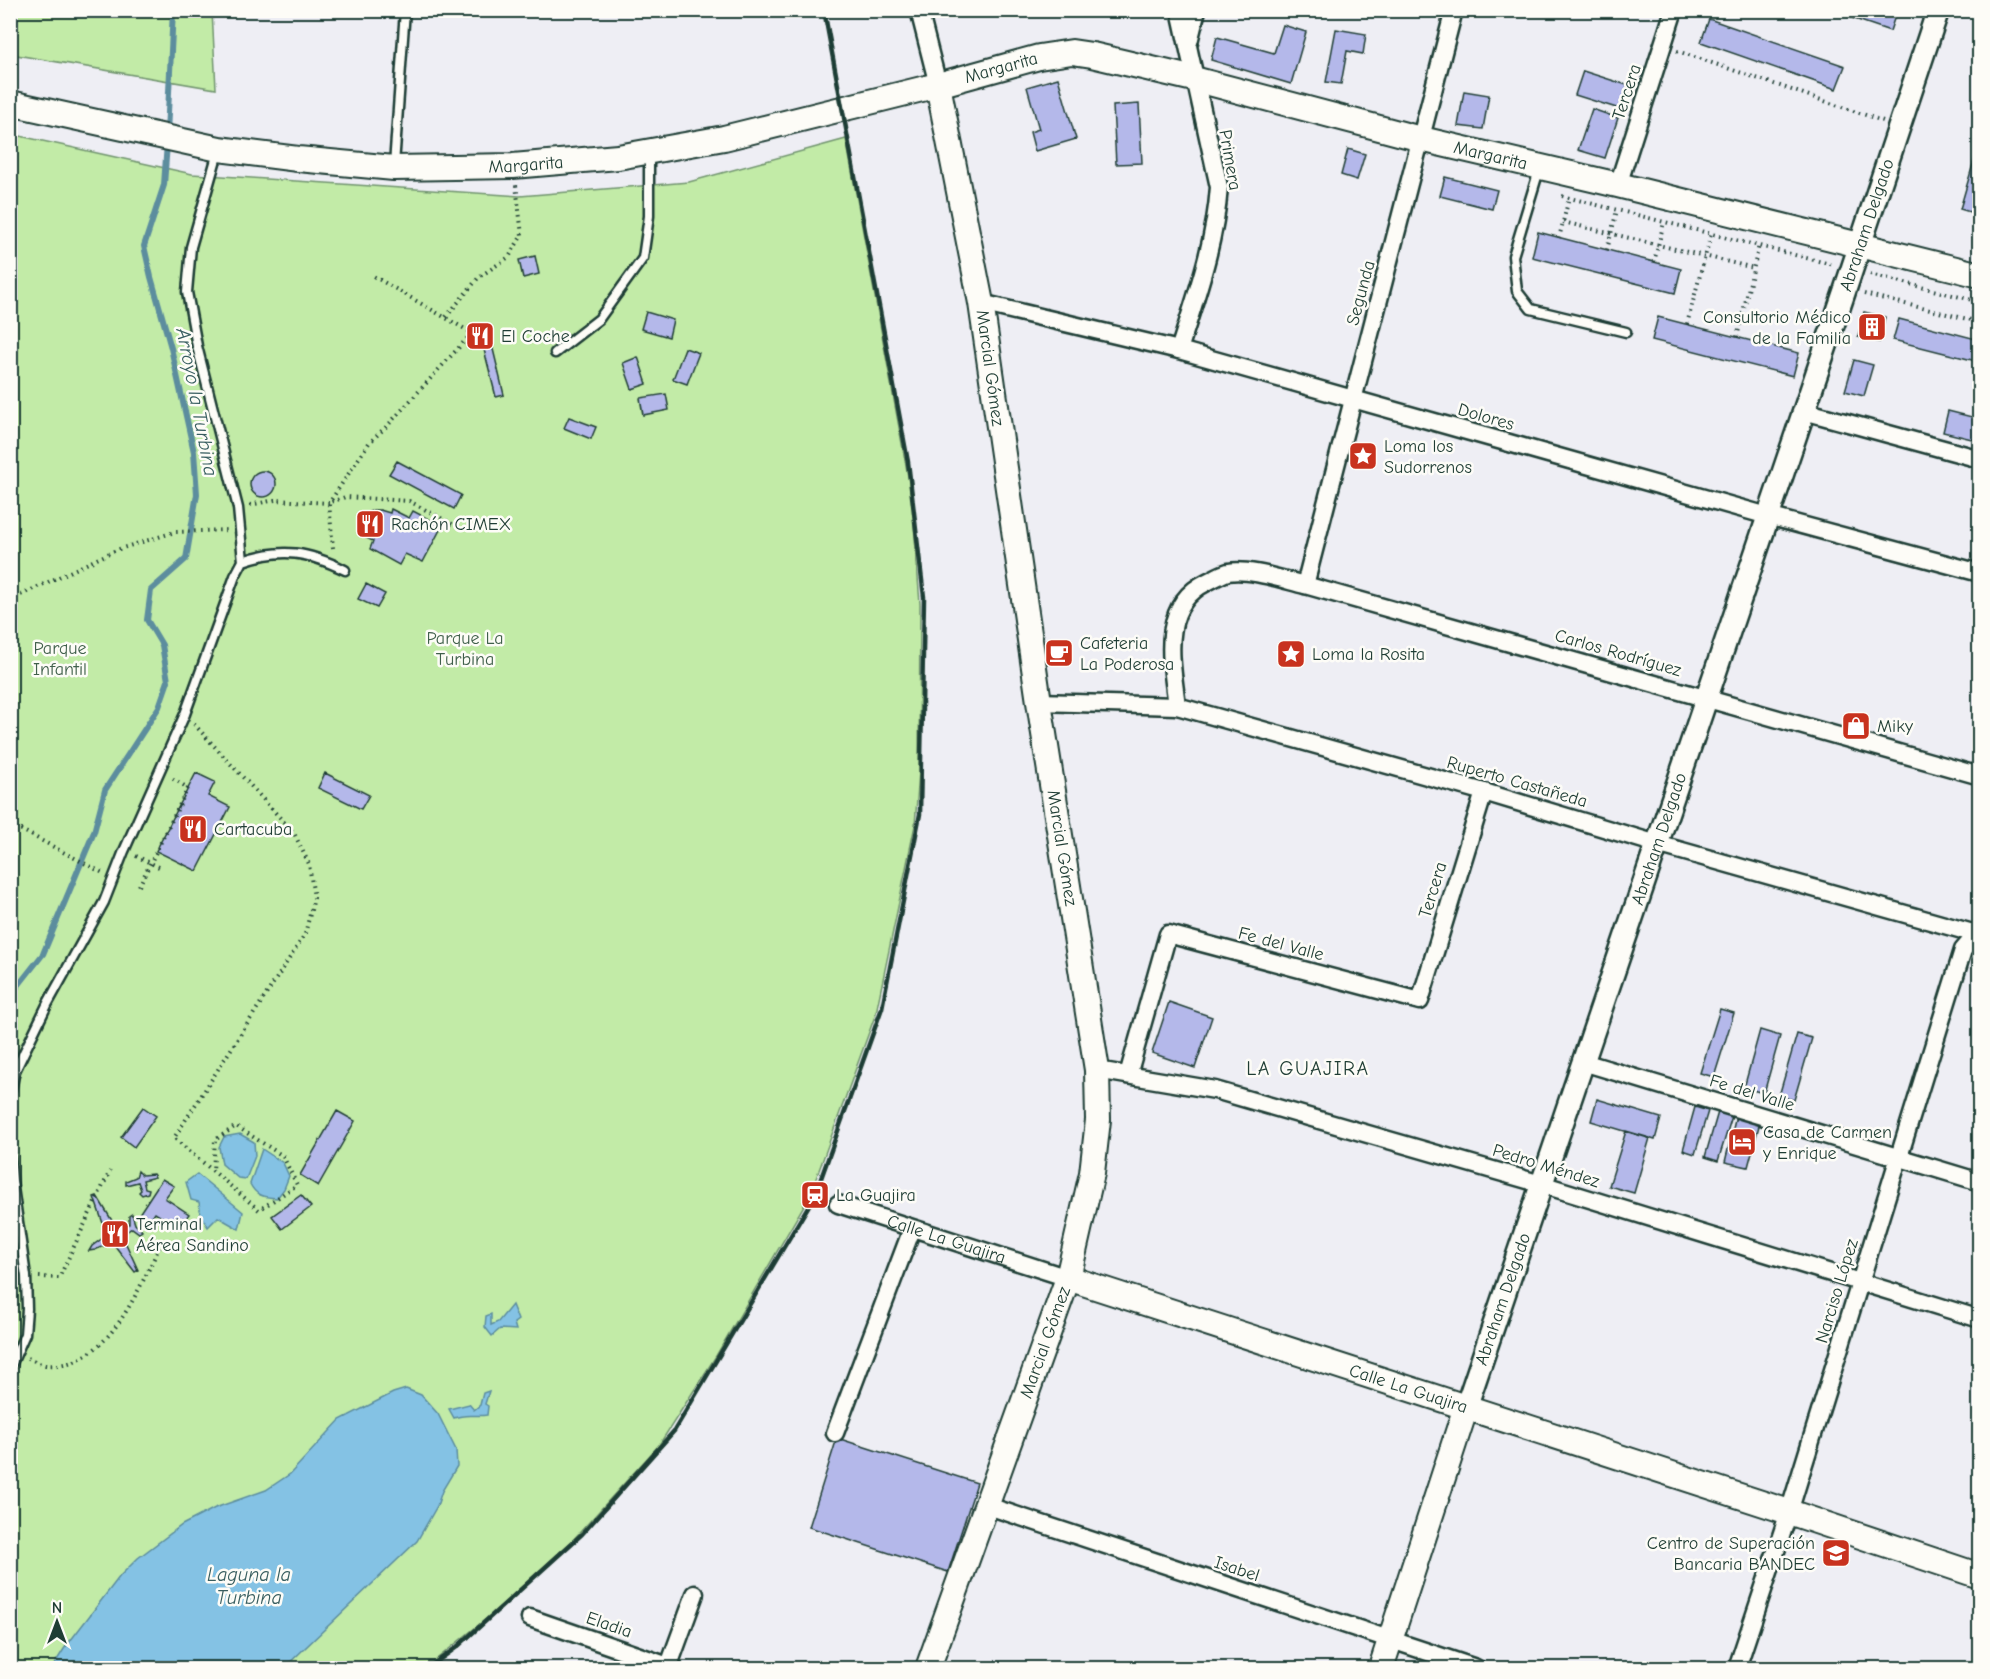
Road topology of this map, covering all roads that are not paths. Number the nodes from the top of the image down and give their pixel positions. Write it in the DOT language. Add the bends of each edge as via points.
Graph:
graph roads {
  1 [pos="405,10"];
  2 [pos="919,10"];
  3 [pos="1180,10"];
  4 [pos="1197,10"];
  5 [pos="1454,10"];
  6 [pos="1674,10"];
  7 [pos="1938,10"];
  8 [pos="1188,46"];
  9 [pos="1194,80"];
  10 [pos="938,85"];
  11 [pos="10,103"];
  12 [pos="1421,139"];
  13 [pos="219,149"];
  14 [pos="650,151"];
  15 [pos="394,168"];
  16 [pos="1537,178"];
  17 [pos="1620,186"];
  18 [pos="1860,245"];
  19 [pos="1980,275"];
  20 [pos="981,303"];
  21 [pos="1626,333"];
  22 [pos="1179,350"];
  23 [pos="555,353"];
  24 [pos="1354,400"];
  25 [pos="1804,411"];
  26 [pos="1980,459"];
  27 [pos="1768,516"];
  28 [pos="243,561"];
  29 [pos="345,570"];
  30 [pos="1980,573"];
  31 [pos="1305,585"];
  32 [pos="1706,699"];
  33 [pos="1039,702"];
  34 [pos="1177,706"];
  35 [pos="1980,776"];
  36 [pos="1484,792"];
  37 [pos="1657,844"];
  38 [pos="1978,933"];
  39 [pos="1420,1001"];
  40 [pos="1583,1062"];
  41 [pos="1097,1070"];
  42 [pos="1128,1075"];
  43 [pos="10,1094"];
  44 [pos="10,1154"];
  45 [pos="1898,1157"];
  46 [pos="1980,1182"];
  47 [pos="1541,1184"];
  48 [pos="838,1204"];
  49 [pos="912,1229"];
  50 [pos="1068,1278"];
  51 [pos="1860,1282"];
  52 [pos="1980,1319"];
  53 [pos="10,1368"];
  54 [pos="1466,1407"];
  55 [pos="836,1433"];
  56 [pos="985,1505"];
  57 [pos="1789,1512"];
  58 [pos="1980,1576"];
  59 [pos="695,1594"];
  60 [pos="530,1618"];
  61 [pos="1391,1641"];
  62 [pos="670,1668"];
  63 [pos="928,1668"];
  64 [pos="1381,1668"];
  65 [pos="1476,1668"];
  66 [pos="1737,1668"];
  1 -- 15 [label="lane"];
  2 -- 10 [label="street, Marcial Gómez"];
  3 -- 8 [label="street"];
  4 -- 8 [label="street, Primera"];
  5 -- 12 [label="street, Segunda"];
  6 -- 17 [label="street, Tercera"];
  7 -- 18 [label="street, Abraham Delgado"];
  8 -- 9 [label="street, Primera"];
  9 -- 10 [label="main road, Margarita" via="1072,52 1039,57"];
  9 -- 12 [label="main road, Margarita"];
  9 -- 22 [label="street, Primera" via="1219,187 1208,255"];
  10 -- 14 [label="main road, Margarita" via="724,138"];
  10 -- 20 [label="main road, Marcial Gómez"];
  11 -- 13 [label="main road, Margarita"];
  12 -- 16 [label="main road, Margarita"];
  12 -- 24 [label="street, Segunda"];
  13 -- 15 [label="main road, Margarita"];
  13 -- 28 [label="lane" via="191,247 187,292 238,508"];
  14 -- 15 [label="main road, Margarita" via="513,166"];
  14 -- 23 [label="lane" via="649,216 643,258 599,319"];
  16 -- 17 [label="main road, Margarita" via="1575,175"];
  16 -- 21 [label="lane" via="1513,256 1517,291 1531,309"];
  17 -- 18 [label="main road, Margarita"];
  18 -- 19 [label="main road, Margarita"];
  18 -- 25 [label="street, Abraham Delgado"];
  20 -- 22 [label="street, Dolores"];
  20 -- 33 [label="main road, Marcial Gómez"];
  22 -- 24 [label="street, Dolores"];
  24 -- 27 [label="street, Dolores"];
  24 -- 31 [label="street, Segunda"];
  25 -- 26 [label="street"];
  25 -- 27 [label="street, Abraham Delgado"];
  27 -- 30 [label="street, Dolores"];
  27 -- 32 [label="street, Abraham Delgado"];
  28 -- 29 [label="lane" via="278,552 307,555"];
  28 -- 43 [label="lane" via="185,714 104,902 48,1003 15,1071"];
  31 -- 32 [label="street, Carlos Rodríguez"];
  31 -- 34 [label="street, Carlos Rodríguez" via="1227,572 1188,594 1175,618 1170,643"];
  32 -- 35 [label="street, Carlos Rodríguez"];
  32 -- 37 [label="street, Abraham Delgado"];
  33 -- 34 [label="street, Ruperto Castañeda"];
  33 -- 41 [label="main road, Marcial Gómez"];
  34 -- 36 [label="street, Ruperto Castañeda"];
  36 -- 37 [label="street, Ruperto Castañeda"];
  36 -- 39 [label="street, Tercera"];
  37 -- 38 [label="street, Ruperto Castañeda"];
  37 -- 40 [label="street, Abraham Delgado"];
  38 -- 45 [label="street, Narciso López" via="1963,950"];
  39 -- 42 [label="street, Fe del Valle" via="1168,934"];
  40 -- 45 [label="street, Fe del Valle"];
  40 -- 47 [label="street, Abraham Delgado"];
  41 -- 42 [label="street, Pedro Méndez"];
  41 -- 50 [label="main road, Marcial Gómez" via="1098,1120 1092,1173"];
  42 -- 47 [label="street, Pedro Méndez" via="1215,1090"];
  44 -- 53 [label="lane" via="26,1276 24,1334"];
  45 -- 46 [label="street, Fe del Valle"];
  45 -- 51 [label="street, Narciso López"];
  47 -- 51 [label="street, Pedro Méndez"];
  47 -- 54 [label="street, Abraham Delgado"];
  48 -- 49 [label="street, Calle La Guajira"];
  49 -- 50 [label="street, Calle La Guajira"];
  49 -- 55 [label="street"];
  50 -- 54 [label="main road, Calle La Guajira"];
  50 -- 56 [label="main road, Marcial Gómez"];
  51 -- 52 [label="street, Pedro Méndez"];
  51 -- 57 [label="street, Narciso López"];
  54 -- 57 [label="main road, Calle La Guajira"];
  54 -- 61 [label="main road, Abraham Delgado"];
  56 -- 61 [label="street, Isabel"];
  56 -- 63 [label="main road, Marcial Gómez"];
  57 -- 58 [label="main road, Calle La Guajira"];
  57 -- 66 [label="street, Narciso López"];
  59 -- 62 [label="street"];
  60 -- 62 [label="street, Eladia"];
  61 -- 64 [label="main road, Abraham Delgado"];
  61 -- 65 [label="street, Isabel"];
}
